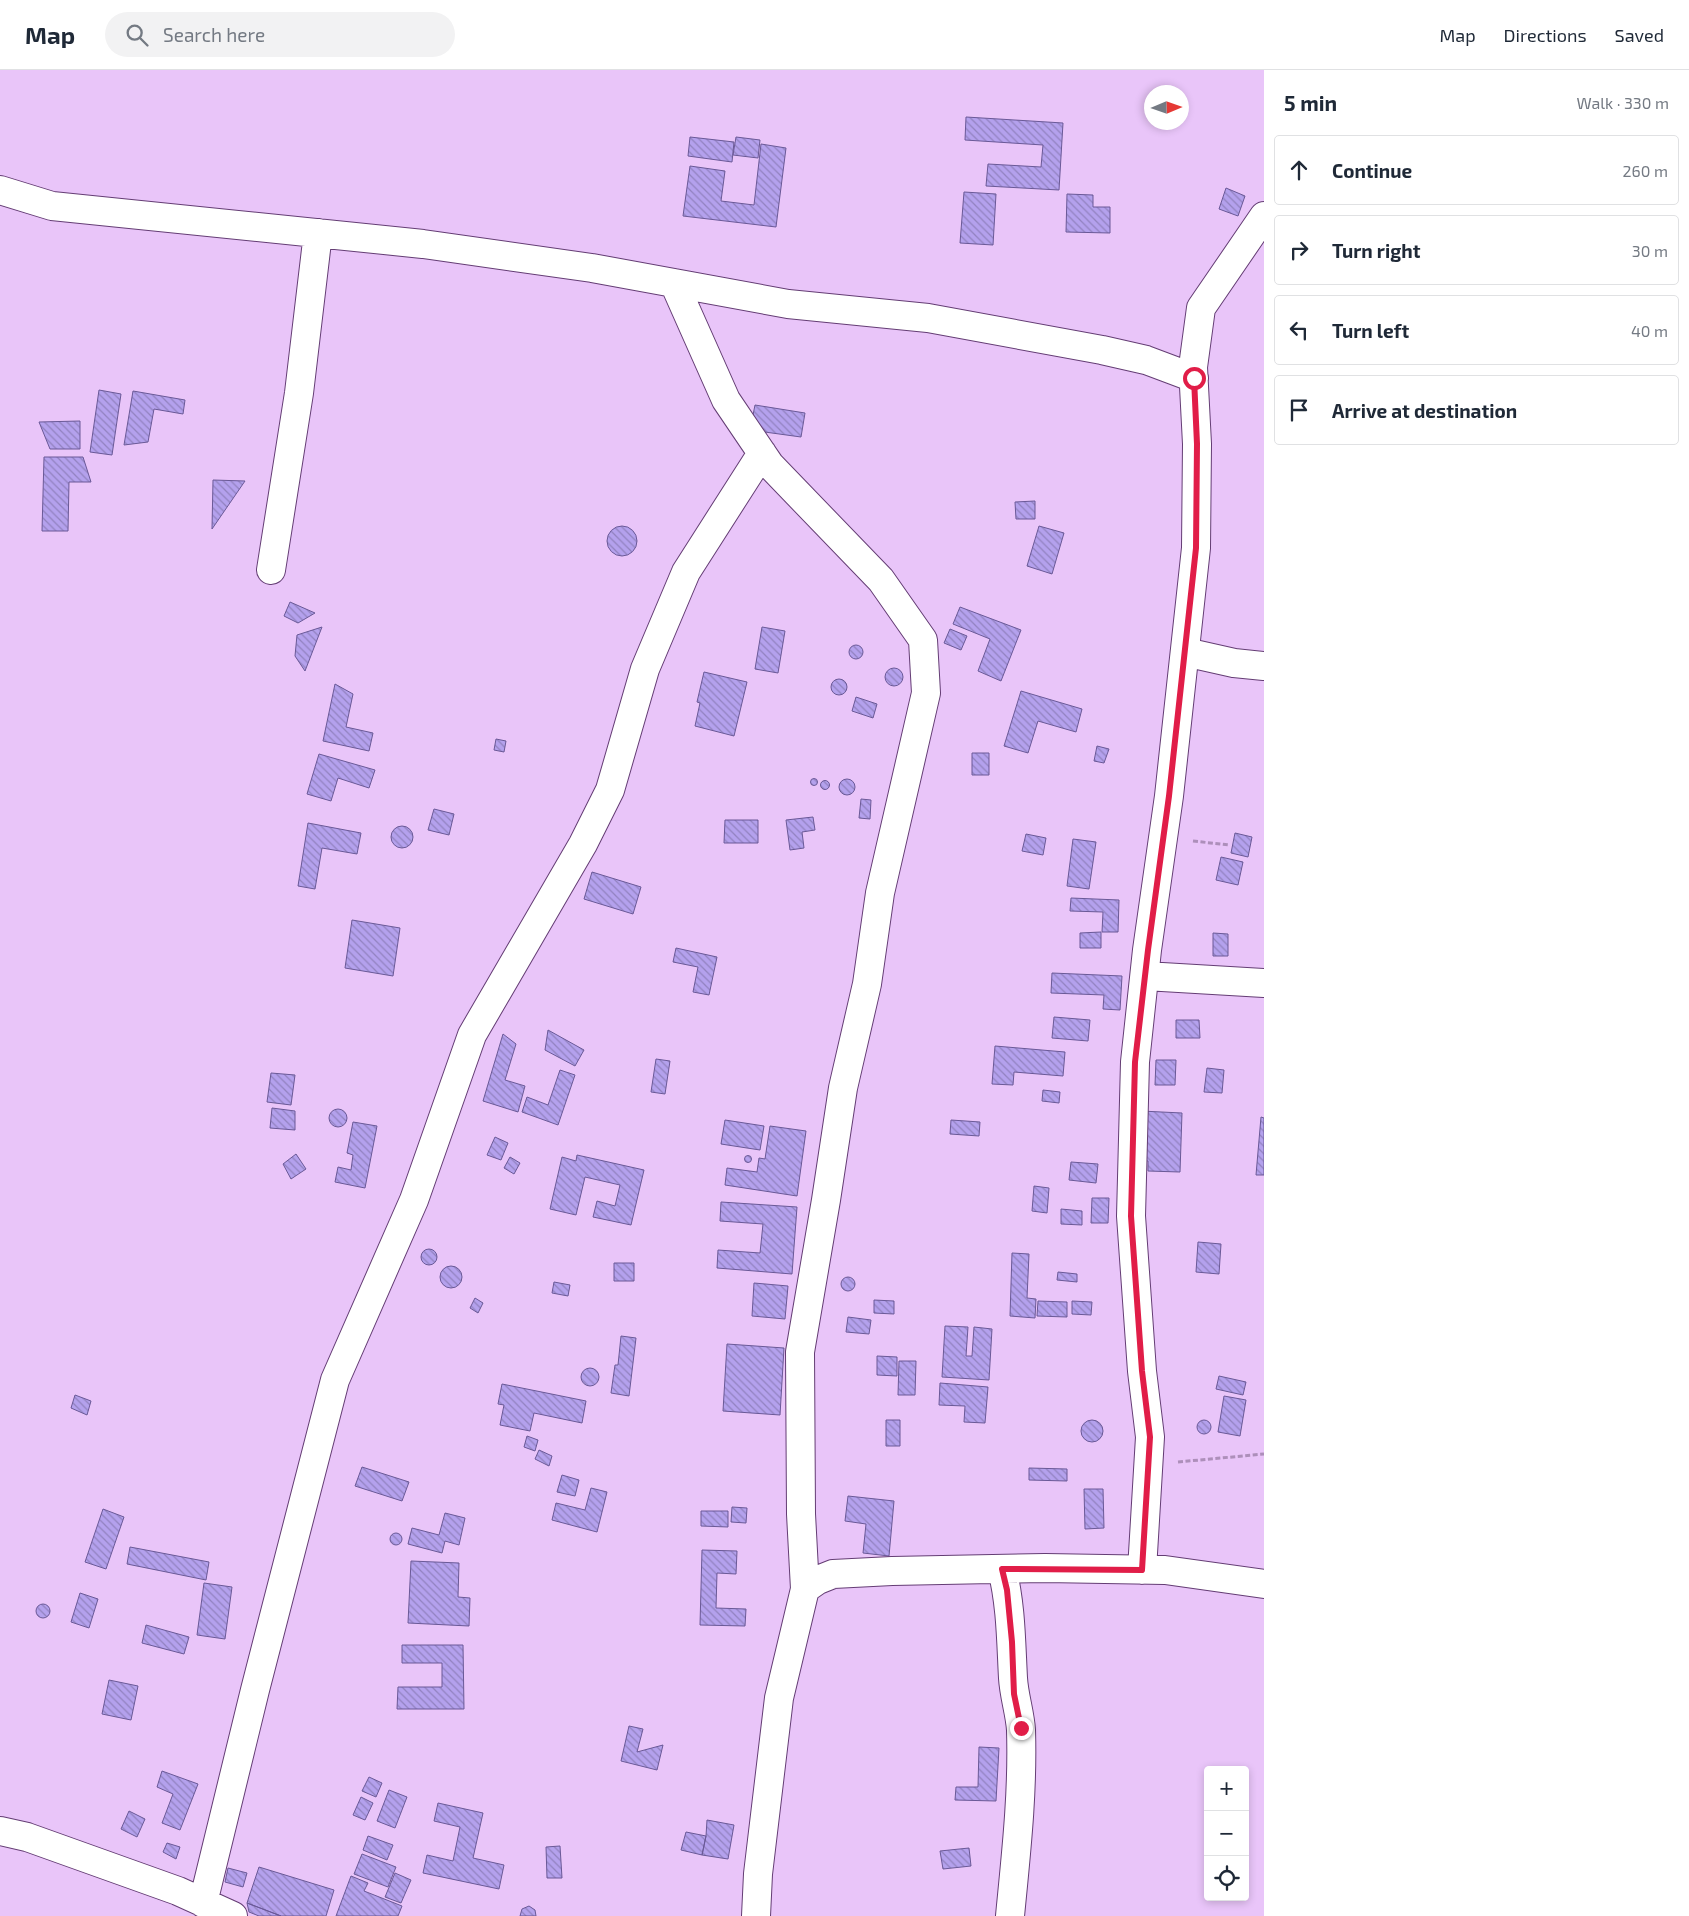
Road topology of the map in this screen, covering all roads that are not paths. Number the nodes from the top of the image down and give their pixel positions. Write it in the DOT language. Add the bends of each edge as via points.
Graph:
graph roads {
  1 [pos="0,190"];
  2 [pos="1264,216"];
  3 [pos="318,233"];
  4 [pos="674,283"];
  5 [pos="1194,378"];
  6 [pos="762,452"];
  7 [pos="271,570"];
  8 [pos="1185,652"];
  9 [pos="1264,666"];
  10 [pos="1145,976"];
  11 [pos="1264,983"];
  12 [pos="1002,1569"];
  13 [pos="1142,1570"];
  14 [pos="1264,1584"];
  15 [pos="805,1589"];
  16 [pos="0,1831"];
  17 [pos="203,1903"];
  18 [pos="177,1904"];
  19 [pos="232,1916"];
  20 [pos="756,1916"];
  21 [pos="1010,1916"];
  1 -- 3 [label="street" via="52,206"];
  2 -- 5 [label="street" via="1201,308"];
  3 -- 4 [label="street" via="432,245"];
  3 -- 7 [label="street" via="299,394"];
  4 -- 5 [label="street" via="788,304 928,318 1102,350 1146,360"];
  4 -- 6 [label="street" via="726,400"];
  5 -- 8 [label="street" via="1196,548"];
  6 -- 15 [label="street" via="770,465 881,580 923,640 926,693 880,893 867,984 843,1088 800,1352"];
  6 -- 17 [label="street" via="686,572 645,669 610,790 583,844 472,1035 414,1200 335,1380"];
  8 -- 9 [label="street"];
  8 -- 10 [label="street"];
  10 -- 11 [label="street"];
  10 -- 13 [label="street" via="1135,1062 1131,1216 1150,1437"];
  12 -- 13 [label="street"];
  12 -- 15 [label="street" via="833,1574"];
  12 -- 21 [label="street" via="1012,1642 1014,1694 1021,1728 1020,1810"];
  13 -- 14 [label="street" via="1164,1570"];
  15 -- 20 [label="street" via="779,1698"];
  16 -- 18 [label="street" via="27,1837"];
  17 -- 18 [label="street"];
  17 -- 19 [label="street"];
}
